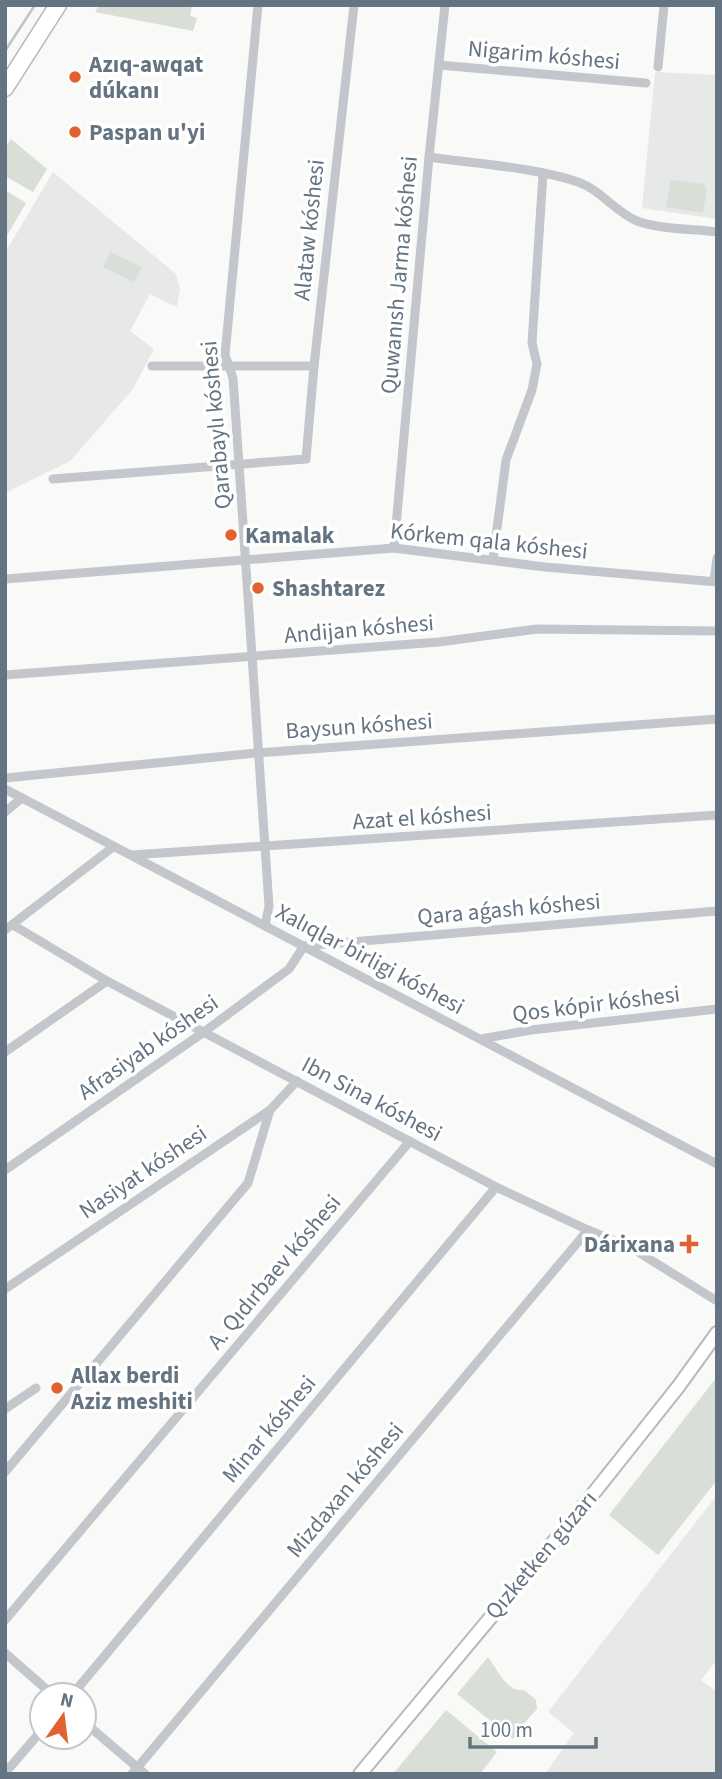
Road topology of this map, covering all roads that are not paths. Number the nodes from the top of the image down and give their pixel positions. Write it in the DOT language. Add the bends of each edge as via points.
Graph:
graph roads {
  1 [pos="58,5"];
  2 [pos="258,5"];
  3 [pos="354,5"];
  4 [pos="445,5"];
  5 [pos="664,5"];
  6 [pos="439,65"];
  7 [pos="658,67"];
  8 [pos="646,83"];
  9 [pos="5,88"];
  10 [pos="429,158"];
  11 [pos="543,174"];
  12 [pos="717,232"];
  13 [pos="152,366"];
  14 [pos="314,366"];
  15 [pos="228,368"];
  16 [pos="239,465"];
  17 [pos="53,479"];
  18 [pos="394,548"];
  19 [pos="717,558"];
  20 [pos="493,559"];
  21 [pos="246,561"];
  22 [pos="5,579"];
  23 [pos="715,581"];
  24 [pos="717,631"];
  25 [pos="251,657"];
  26 [pos="5,675"];
  27 [pos="717,719"];
  28 [pos="257,753"];
  29 [pos="5,778"];
  30 [pos="5,789"];
  31 [pos="22,798"];
  32 [pos="5,812"];
  33 [pos="717,815"];
  34 [pos="113,847"];
  35 [pos="265,848"];
  36 [pos="130,855"];
  37 [pos="717,911"];
  38 [pos="265,926"];
  39 [pos="9,928"];
  40 [pos="303,946"];
  41 [pos="107,981"];
  42 [pos="717,1009"];
  43 [pos="204,1032"];
  44 [pos="481,1039"];
  45 [pos="5,1052"];
  46 [pos="297,1081"];
  47 [pos="270,1110"];
  48 [pos="410,1141"];
  49 [pos="717,1164"];
  50 [pos="5,1170"];
  51 [pos="496,1187"];
  52 [pos="588,1230"];
  53 [pos="5,1289"];
  54 [pos="717,1301"];
  55 [pos="717,1333"];
  56 [pos="36,1388"];
  57 [pos="5,1409"];
  58 [pos="5,1472"];
  59 [pos="5,1620"];
  60 [pos="5,1653"];
  61 [pos="37,1681"];
  62 [pos="84,1681"];
  63 [pos="98,1734"];
  64 [pos="28,1746"];
  65 [pos="138,1772"];
  66 [pos="5,1773"];
  67 [pos="360,1774"];
  1 -- 9 [label="highway"];
  2 -- 15 [label="street, Qarabaylı kóshesi" via="225,355"];
  3 -- 14 [label="street, Alataw kóshesi"];
  4 -- 6 [label="street, Quwanısh Jarma kóshesi"];
  5 -- 7 [label="street"];
  6 -- 8 [label="street, Nigarim kóshesi"];
  6 -- 10 [label="street, Quwanısh Jarma kóshesi"];
  10 -- 11 [label="street"];
  10 -- 18 [label="street, Quwanısh Jarma kóshesi"];
  11 -- 12 [label="street" via="593,188 637,221"];
  11 -- 20 [label="street" via="532,343 537,364 506,460"];
  13 -- 15 [label="street"];
  14 -- 15 [label="street"];
  14 -- 16 [label="street, Alataw kóshesi" via="306,459"];
  15 -- 16 [label="street, Qarabaylı kóshesi" via="233,379"];
  16 -- 17 [label="street"];
  16 -- 21 [label="street, Qarabaylı kóshesi"];
  18 -- 20 [label="street, Kórkem qala kóshesi"];
  18 -- 21 [label="street, Kórkem qala kóshesi"];
  19 -- 23 [label="street"];
  20 -- 23 [label="street, Kórkem qala kóshesi"];
  21 -- 22 [label="street, Kórkem qala kóshesi"];
  21 -- 25 [label="street, Qarabaylı kóshesi"];
  24 -- 25 [label="street, Andijan kóshesi" via="537,629"];
  25 -- 26 [label="street, Andijan kóshesi"];
  25 -- 28 [label="street, Qarabaylı kóshesi"];
  27 -- 28 [label="street, Baysun kóshesi"];
  28 -- 29 [label="street, Baysun kóshesi"];
  28 -- 35 [label="street, Qarabaylı kóshesi"];
  30 -- 31 [label="street, Xalıqlar birligi kóshesi"];
  31 -- 32 [label="street"];
  31 -- 34 [label="street, Xalıqlar birligi kóshesi"];
  33 -- 35 [label="street, Azat el kóshesi"];
  34 -- 36 [label="street, Xalıqlar birligi kóshesi"];
  34 -- 39 [label="street"];
  35 -- 36 [label="street, Azat el kóshesi"];
  35 -- 38 [label="street, Qarabaylı kóshesi" via="269,906"];
  36 -- 38 [label="street, Xalıqlar birligi kóshesi"];
  37 -- 40 [label="street, Qara aǵash kóshesi"];
  38 -- 40 [label="street, Xalıqlar birligi kóshesi"];
  39 -- 41 [label="street, Ibn Sina kóshesi"];
  40 -- 43 [label="street, Afrasiyab kóshesi" via="289,969"];
  40 -- 44 [label="street, Xalıqlar birligi kóshesi"];
  41 -- 43 [label="street, Ibn Sina kóshesi"];
  41 -- 45 [label="street"];
  42 -- 44 [label="street, Qos kópir kóshesi"];
  43 -- 46 [label="street, Ibn Sina kóshesi"];
  43 -- 50 [label="street, Afrasiyab kóshesi"];
  44 -- 49 [label="street, Xalıqlar birligi kóshesi"];
  46 -- 47 [label="street, Nasiyat kóshesi"];
  46 -- 48 [label="street, Ibn Sina kóshesi"];
  47 -- 53 [label="street, Nasiyat kóshesi"];
  47 -- 58 [label="street" via="248,1183"];
  48 -- 51 [label="street, Ibn Sina kóshesi"];
  48 -- 59 [label="street, A. Qıdırbaev kóshesi"];
  51 -- 52 [label="street, Ibn Sina kóshesi"];
  51 -- 62 [label="street, Minar kóshesi"];
  52 -- 54 [label="street, Ibn Sina kóshesi" via="631,1247"];
  52 -- 65 [label="street, Mizdaxan kóshesi"];
  55 -- 67 [label="street, Qızketken gúzarı" via="581,1509"];
  56 -- 57 [label="street"];
  60 -- 61 [label="street"];
  63 -- 65 [label="street"];
  64 -- 66 [label="street"];
}
